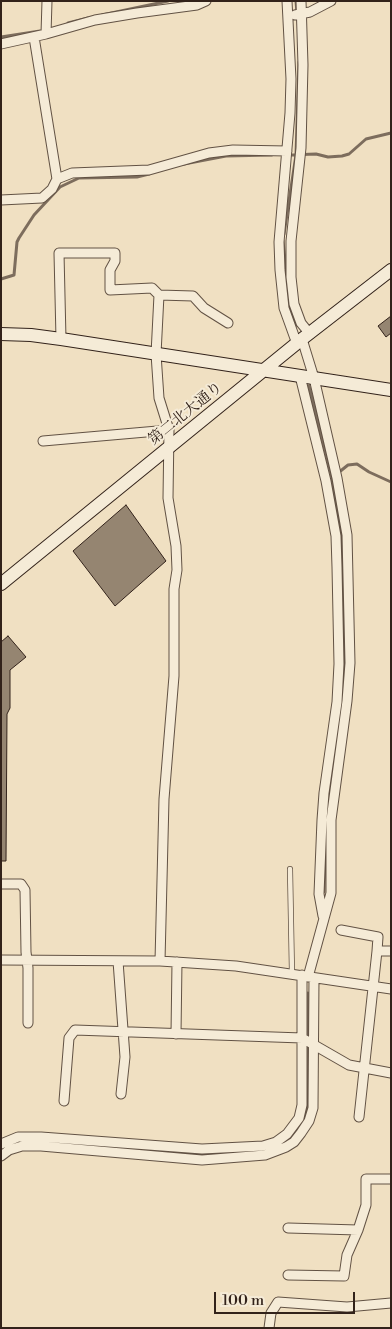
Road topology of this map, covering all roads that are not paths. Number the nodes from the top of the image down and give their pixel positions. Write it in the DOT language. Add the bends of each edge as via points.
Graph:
graph roads {
  1 [pos="47,1"];
  2 [pos="206,1"];
  3 [pos="287,1"];
  4 [pos="301,1"];
  5 [pos="331,1"];
  6 [pos="301,14"];
  7 [pos="288,16"];
  8 [pos="46,34"];
  9 [pos="34,37"];
  10 [pos="1,44"];
  11 [pos="287,155"];
  12 [pos="57,179"];
  13 [pos="285,184"];
  14 [pos="296,186"];
  15 [pos="1,200"];
  16 [pos="391,270"];
  17 [pos="159,295"];
  18 [pos="228,323"];
  19 [pos="1,334"];
  20 [pos="61,339"];
  21 [pos="303,339"];
  22 [pos="156,354"];
  23 [pos="264,371"];
  24 [pos="300,376"];
  25 [pos="314,378"];
  26 [pos="391,390"];
  27 [pos="169,430"];
  28 [pos="43,441"];
  29 [pos="168,450"];
  30 [pos="1,584"];
  31 [pos="344,663"];
  32 [pos="290,869"];
  33 [pos="1,884"];
  34 [pos="341,930"];
  35 [pos="377,951"];
  36 [pos="391,951"];
  37 [pos="1,960"];
  38 [pos="27,961"];
  39 [pos="118,961"];
  40 [pos="160,961"];
  41 [pos="178,962"];
  42 [pos="292,974"];
  43 [pos="308,977"];
  44 [pos="373,987"];
  45 [pos="391,990"];
  46 [pos="28,1023"];
  47 [pos="124,1031"];
  48 [pos="176,1034"];
  49 [pos="302,1038"];
  50 [pos="314,1046"];
  51 [pos="365,1069"];
  52 [pos="391,1073"];
  53 [pos="121,1094"];
  54 [pos="64,1101"];
  55 [pos="359,1117"];
  56 [pos="1,1144"];
  57 [pos="1,1156"];
  58 [pos="391,1179"];
  59 [pos="288,1228"];
  60 [pos="358,1230"];
  61 [pos="288,1275"];
  62 [pos="391,1303"];
  63 [pos="269,1328"];
  1 -- 8 [label="street"];
  2 -- 8 [label="street" via="95,20"];
  3 -- 7 [label="street"];
  4 -- 6 [label="street"];
  5 -- 6 [label="street"];
  6 -- 7 [label="street"];
  6 -- 14 [label="street" via="301,148"];
  7 -- 11 [label="street" via="291,79"];
  8 -- 9 [label="street"];
  9 -- 10 [label="street"];
  9 -- 12 [label="street"];
  11 -- 12 [label="street" via="233,150 209,153 149,170 72,173"];
  11 -- 13 [label="street"];
  12 -- 15 [label="street" via="42,198"];
  13 -- 14 [label="street"];
  13 -- 21 [label="street" via="279,242 284,308"];
  14 -- 21 [label="street" via="290,241 294,304"];
  16 -- 21 [label="street, 第二北大通り"];
  17 -- 18 [label="street" via="192,296"];
  17 -- 20 [label="street" via="152,288 110,290 110,270 115,252 59,252"];
  17 -- 22 [label="street"];
  19 -- 20 [label="street"];
  20 -- 22 [label="street"];
  21 -- 23 [label="street, 第二北大通り"];
  21 -- 25 [label="street"];
  22 -- 23 [label="street"];
  22 -- 27 [label="street" via="159,398"];
  23 -- 24 [label="street"];
  23 -- 29 [label="street, 第二北大通り"];
  24 -- 25 [label="street"];
  24 -- 31 [label="street" via="336,536"];
  25 -- 26 [label="street"];
  25 -- 31 [label="street" via="337,478 346,535"];
  27 -- 28 [label="street"];
  27 -- 29 [label="street"];
  29 -- 30 [label="street, 第二北大通り"];
  29 -- 40 [label="street" via="168,498 177,570 174,676 164,799"];
  31 -- 43 [label="street" via="324,794 319,894 323,921"];
  32 -- 42 [label="lane"];
  33 -- 38 [label="street" via="21,884 25,890"];
  34 -- 35 [label="street" via="378,937"];
  35 -- 36 [label="street"];
  35 -- 44 [label="street"];
  37 -- 38 [label="street"];
  38 -- 39 [label="street"];
  38 -- 46 [label="street"];
  39 -- 40 [label="street"];
  39 -- 47 [label="street"];
  40 -- 41 [label="street"];
  41 -- 42 [label="street"];
  41 -- 48 [label="street"];
  42 -- 43 [label="street"];
  43 -- 44 [label="street"];
  43 -- 49 [label="street"];
  43 -- 50 [label="street"];
  44 -- 45 [label="street"];
  44 -- 51 [label="street"];
  47 -- 48 [label="street"];
  47 -- 53 [label="street"];
  47 -- 54 [label="street" via="75,1030 69,1038"];
  48 -- 49 [label="street"];
  49 -- 50 [label="street"];
  49 -- 56 [label="street" via="302,1105 299,1118 276,1142 263,1146 202,1149 33,1136 18,1137"];
  50 -- 51 [label="street" via="349,1065"];
  50 -- 57 [label="street" via="309,1121 294,1142 276,1152 202,1160 22,1146"];
  51 -- 52 [label="street"];
  51 -- 55 [label="street"];
  58 -- 60 [label="street" via="366,1179 366,1205"];
  59 -- 60 [label="street"];
  60 -- 61 [label="street" via="347,1255 344,1276"];
  62 -- 63 [label="street" via="347,1306 278,1302 270,1312"];
}
